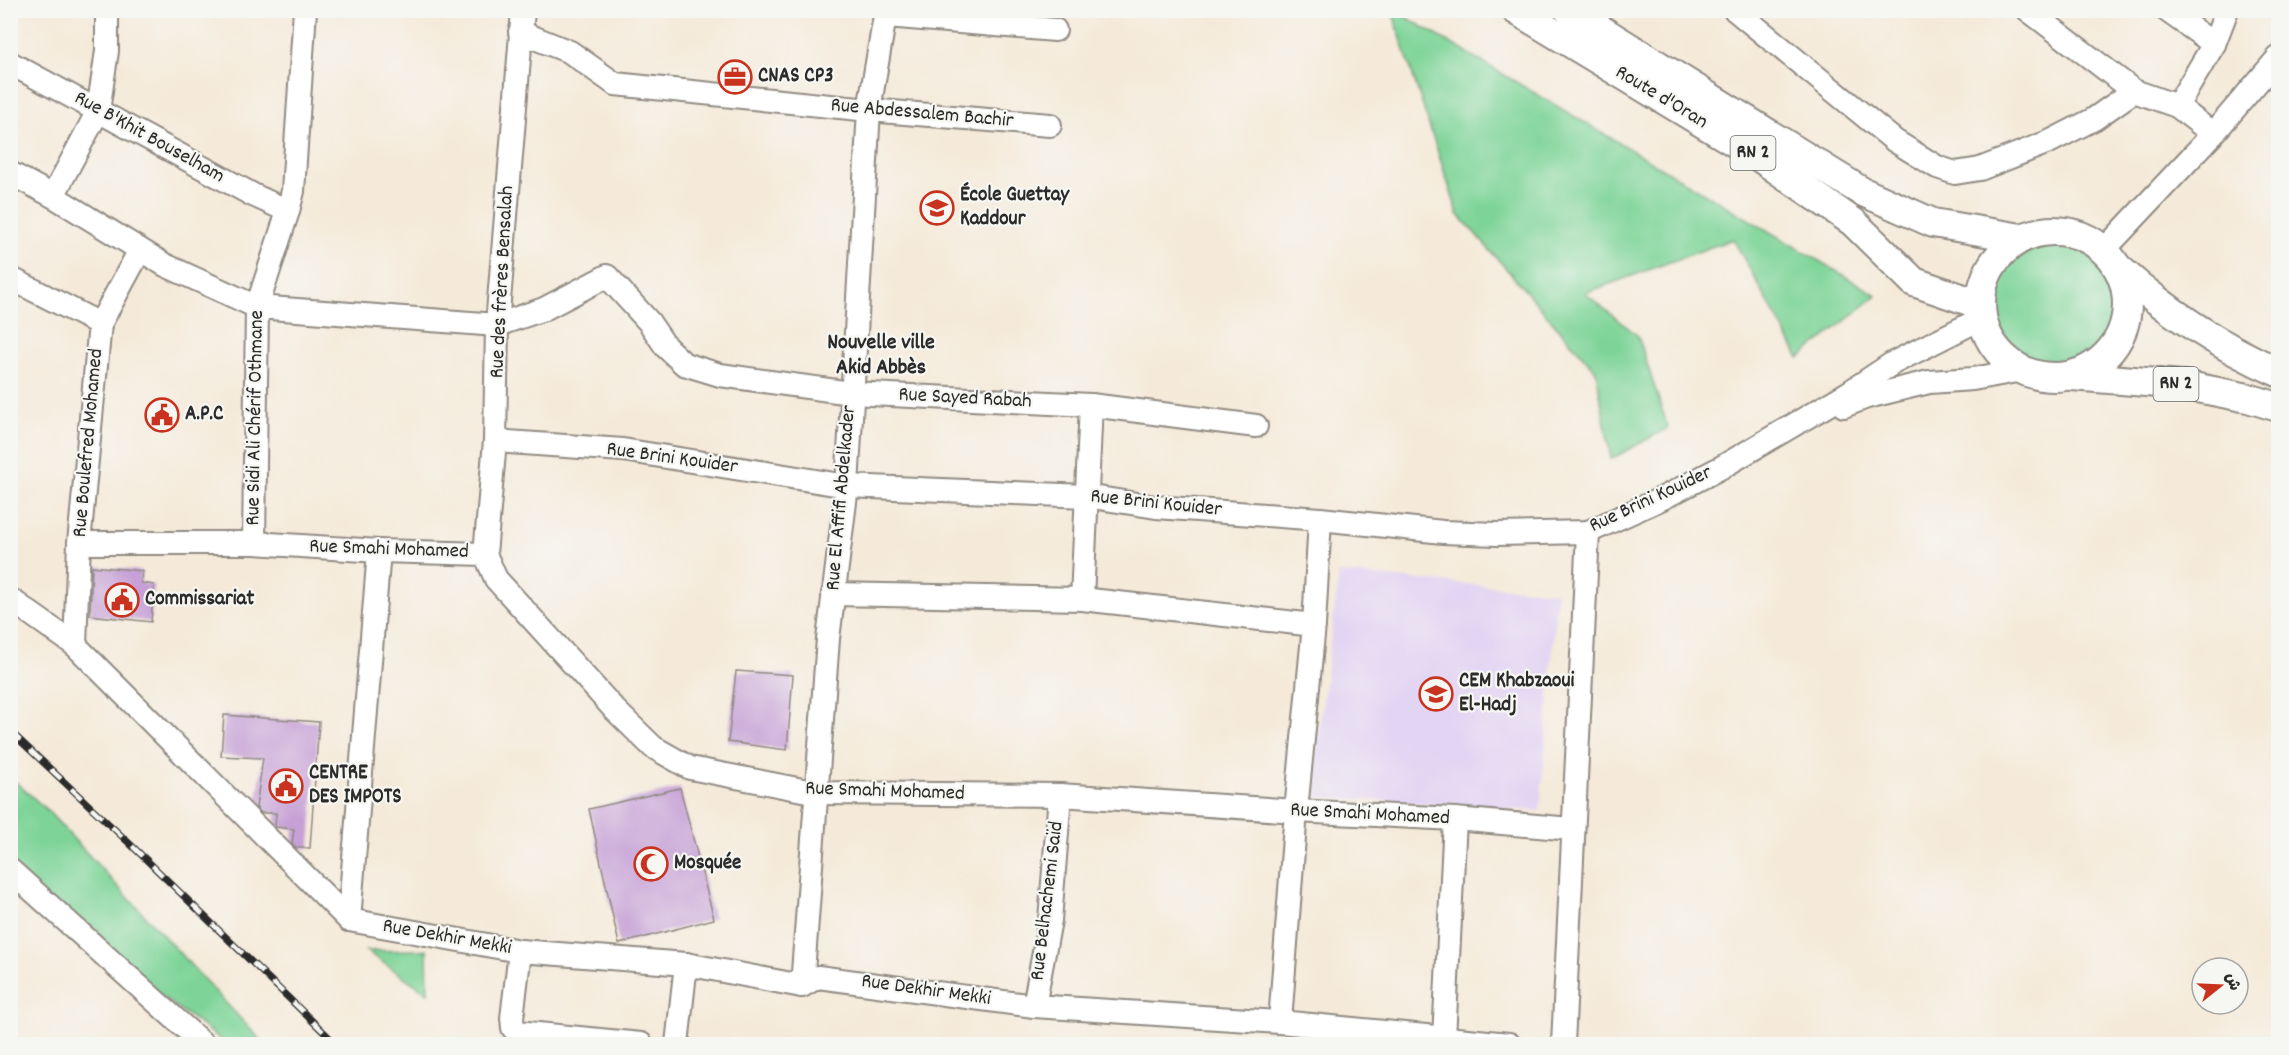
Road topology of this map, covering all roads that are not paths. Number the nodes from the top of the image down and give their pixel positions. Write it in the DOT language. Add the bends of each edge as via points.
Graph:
graph roads {
  1 [pos="107,10"];
  2 [pos="304,10"];
  3 [pos="1516,10"];
  4 [pos="1569,10"];
  5 [pos="1735,10"];
  6 [pos="2028,10"];
  7 [pos="2166,10"];
  8 [pos="2227,10"];
  9 [pos="886,13"];
  10 [pos="522,21"];
  11 [pos="1055,30"];
  12 [pos="2214,44"];
  13 [pos="2278,58"];
  14 [pos="10,63"];
  15 [pos="2134,91"];
  16 [pos="2177,106"];
  17 [pos="869,110"];
  18 [pos="98,111"];
  19 [pos="1050,125"];
  20 [pos="2213,134"];
  21 [pos="10,173"];
  22 [pos="53,196"];
  23 [pos="288,211"];
  24 [pos="2021,238"];
  25 [pos="140,250"];
  26 [pos="2111,259"];
  27 [pos="10,278"];
  28 [pos="257,307"];
  29 [pos="1982,311"];
  30 [pos="100,324"];
  31 [pos="497,325"];
  32 [pos="2022,370"];
  33 [pos="2278,372"];
  34 [pos="2070,376"];
  35 [pos="852,393"];
  36 [pos="1091,405"];
  37 [pos="2278,407"];
  38 [pos="1256,426"];
  39 [pos="1792,427"];
  40 [pos="495,441"];
  41 [pos="847,486"];
  42 [pos="1086,496"];
  43 [pos="1320,519"];
  44 [pos="1588,532"];
  45 [pos="79,543"];
  46 [pos="254,543"];
  47 [pos="379,551"];
  48 [pos="485,554"];
  49 [pos="833,594"];
  50 [pos="10,599"];
  51 [pos="1082,599"];
  52 [pos="1314,626"];
  53 [pos="75,645"];
  54 [pos="818,793"];
  55 [pos="1060,795"];
  56 [pos="1296,812"];
  57 [pos="1455,819"];
  58 [pos="1572,829"];
  59 [pos="10,870"];
  60 [pos="349,920"];
  61 [pos="520,951"];
  62 [pos="686,964"];
  63 [pos="802,986"];
  64 [pos="1034,1006"];
  65 [pos="1280,1022"];
  66 [pos="1444,1039"];
  67 [pos="203,1044"];
  68 [pos="641,1044"];
  69 [pos="677,1044"];
  70 [pos="1509,1044"];
  71 [pos="1563,1044"];
  1 -- 18 [label="street" via="107,51"];
  2 -- 23 [label="street, Rue Sidi Ali Chérif Othmane" via="293,191"];
  3 -- 29 [label="main road, Route d'Oran / RN 2" via="1759,157 1853,222 1914,282"];
  4 -- 24 [label="main road, Route d'Oran / RN 2" via="1861,191 1933,223"];
  5 -- 15 [label="street" via="1895,141 1937,167 1955,173 1980,169 2051,141 2094,119"];
  6 -- 15 [label="street"];
  7 -- 12 [label="street"];
  8 -- 12 [label="street"];
  9 -- 11 [label="street"];
  9 -- 17 [label="street, Rue El Affifi Abdelkader"];
  10 -- 17 [label="street, Rue Abdessalem Bachir" via="615,84"];
  10 -- 31 [label="street, Rue des frères Bensalah"];
  12 -- 16 [label="street"];
  13 -- 20 [label="street"];
  14 -- 18 [label="street, Rue B'Khit Bouselham"];
  15 -- 16 [label="street"];
  16 -- 20 [label="street"];
  17 -- 19 [label="street, Rue Abdessalem Bachir"];
  17 -- 35 [label="street, Rue El Affifi Abdelkader"];
  18 -- 22 [label="street"];
  18 -- 23 [label="street, Rue B'Khit Bouselham"];
  20 -- 26 [label="street"];
  21 -- 22 [label="street"];
  22 -- 25 [label="street"];
  23 -- 28 [label="street, Rue Sidi Ali Chérif Othmane"];
  24 -- 26 [label="main road" via="2042,231 2064,231 2086,237"];
  24 -- 29 [label="main road" via="2004,250 1992,266 1984,284"];
  25 -- 28 [label="street"];
  25 -- 30 [label="street, Rue Boulefred Mohamed"];
  26 -- 33 [label="main road, RN 2" via="2147,294 2200,333"];
  26 -- 34 [label="main road" via="2126,290 2128,312 2121,334 2109,354 2091,368"];
  27 -- 30 [label="street"];
  28 -- 31 [label="street"];
  28 -- 46 [label="street, Rue Sidi Ali Chérif Othmane"];
  29 -- 32 [label="main road" via="1996,349"];
  29 -- 39 [label="street"];
  30 -- 45 [label="street, Rue Boulefred Mohamed"];
  31 -- 35 [label="street, Rue Sayed Rabah" via="544,309 607,276 684,364 720,375"];
  31 -- 40 [label="street, Rue des frères Bensalah"];
  32 -- 34 [label="main road" via="2038,376"];
  32 -- 39 [label="street" via="1929,382 1867,397"];
  34 -- 37 [label="main road, RN 2" via="2183,385"];
  35 -- 36 [label="street, Rue Sayed Rabah"];
  35 -- 41 [label="street, Rue El Affifi Abdelkader"];
  36 -- 38 [label="street, Rue Sayed Rabah"];
  36 -- 42 [label="street"];
  39 -- 44 [label="street, Rue Brini Kouider" via="1663,498"];
  40 -- 41 [label="street, Rue Brini Kouider" via="622,450"];
  40 -- 48 [label="street, Rue des frères Bensalah"];
  41 -- 42 [label="street, Rue Brini Kouider"];
  41 -- 49 [label="street, Rue El Affifi Abdelkader"];
  42 -- 43 [label="street, Rue Brini Kouider" via="1156,507"];
  42 -- 51 [label="street"];
  43 -- 44 [label="street, Rue Brini Kouider" via="1443,532"];
  43 -- 52 [label="street"];
  44 -- 58 [label="street"];
  45 -- 46 [label="street, Rue Smahi Mohamed"];
  45 -- 53 [label="street, Rue Boulefred Mohamed"];
  46 -- 47 [label="street, Rue Smahi Mohamed"];
  47 -- 48 [label="street, Rue Smahi Mohamed"];
  47 -- 60 [label="street"];
  48 -- 54 [label="street, Rue Smahi Mohamed" via="496,579 653,747 690,768"];
  49 -- 51 [label="street"];
  49 -- 54 [label="street, Rue El Affifi Abdelkader"];
  50 -- 53 [label="street"];
  51 -- 52 [label="street"];
  52 -- 56 [label="street"];
  53 -- 60 [label="street"];
  54 -- 55 [label="street, Rue Smahi Mohamed"];
  54 -- 63 [label="street, Rue El Affifi Abdelkader"];
  55 -- 56 [label="street, Rue Smahi Mohamed"];
  55 -- 64 [label="street, Rue Belhachemi Saïd" via="1050,920"];
  56 -- 57 [label="street, Rue Smahi Mohamed"];
  56 -- 65 [label="street"];
  57 -- 58 [label="street, Rue Smahi Mohamed"];
  57 -- 66 [label="street"];
  58 -- 71 [label="street"];
  59 -- 67 [label="street"];
  60 -- 61 [label="street, Rue Dekhir Mekki"];
  61 -- 62 [label="street, Rue Dekhir Mekki"];
  61 -- 68 [label="street" via="512,1018 517,1032"];
  62 -- 63 [label="street, Rue Dekhir Mekki"];
  62 -- 69 [label="street"];
  63 -- 64 [label="street, Rue Dekhir Mekki" via="818,977"];
  64 -- 65 [label="street, Rue Dekhir Mekki"];
  65 -- 66 [label="street, Rue Dekhir Mekki"];
  66 -- 70 [label="street, Rue Dekhir Mekki"];
}
